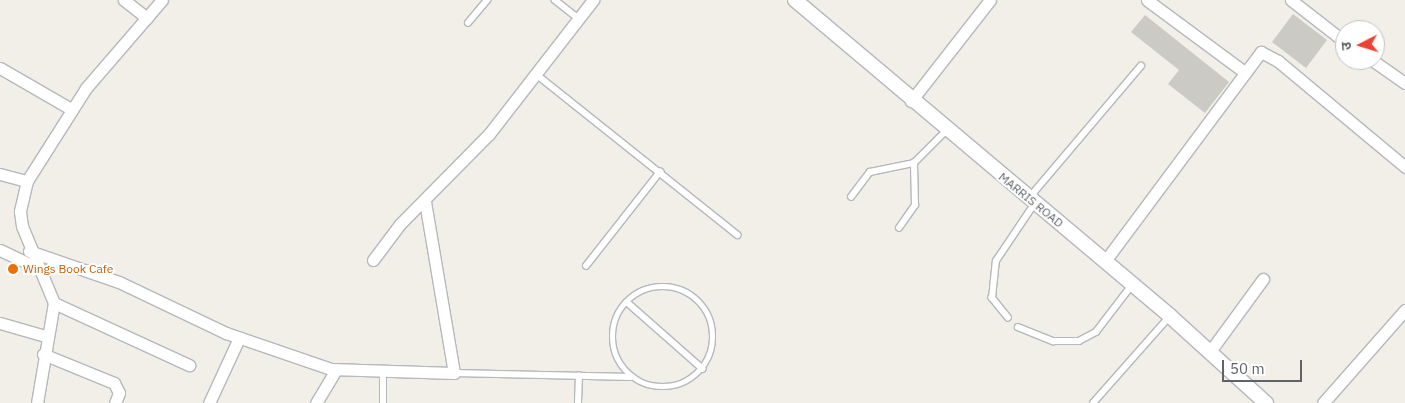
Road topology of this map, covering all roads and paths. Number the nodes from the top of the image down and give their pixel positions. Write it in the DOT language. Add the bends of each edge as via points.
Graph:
graph roads {
  1 [pos="124,0"];
  2 [pos="162,0"];
  3 [pos="487,0"];
  4 [pos="555,0"];
  5 [pos="593,0"];
  6 [pos="990,0"];
  7 [pos="1147,0"];
  8 [pos="1291,0"];
  9 [pos="801,2"];
  10 [pos="147,18"];
  11 [pos="579,19"];
  12 [pos="468,23"];
  13 [pos="1335,34"];
  14 [pos="1141,66"];
  15 [pos="0,68"];
  16 [pos="1385,69"];
  17 [pos="1243,71"];
  18 [pos="536,74"];
  19 [pos="1405,83"];
  20 [pos="911,101"];
  21 [pos="71,109"];
  22 [pos="946,130"];
  23 [pos="914,163"];
  24 [pos="1405,167"];
  25 [pos="660,172"];
  26 [pos="0,174"];
  27 [pos="26,181"];
  28 [pos="851,197"];
  29 [pos="1032,201"];
  30 [pos="424,202"];
  31 [pos="899,228"];
  32 [pos="738,235"];
  33 [pos="0,250"];
  34 [pos="29,251"];
  35 [pos="373,260"];
  36 [pos="1105,261"];
  37 [pos="586,266"];
  38 [pos="40,269"];
  39 [pos="1263,279"];
  40 [pos="1132,285"];
  41 [pos="627,302"];
  42 [pos="54,303"];
  43 [pos="1404,314"];
  44 [pos="1170,316"];
  45 [pos="1008,318"];
  46 [pos="0,323"];
  47 [pos="1018,327"];
  48 [pos="46,336"];
  49 [pos="240,338"];
  50 [pos="1211,350"];
  51 [pos="43,354"];
  52 [pos="189,365"];
  53 [pos="703,369"];
  54 [pos="336,370"];
  55 [pos="384,373"];
  56 [pos="454,373"];
  57 [pos="578,376"];
  58 [pos="632,377"];
  59 [pos="37,403"];
  60 [pos="115,403"];
  61 [pos="209,403"];
  62 [pos="316,403"];
  63 [pos="383,403"];
  64 [pos="578,403"];
  65 [pos="1093,403"];
  66 [pos="1266,403"];
  67 [pos="1323,403"];
  1 -- 10 [label="street"];
  2 -- 10 [label="street"];
  3 -- 12 [label="lane"];
  4 -- 11 [label="lane"];
  5 -- 11 [label="street"];
  6 -- 20 [label="street"];
  7 -- 17 [label="street"];
  8 -- 13 [label="street"];
  9 -- 20 [label="street, MARRIS ROAD"];
  10 -- 21 [label="street"];
  11 -- 18 [label="street"];
  14 -- 29 [label="lane"];
  15 -- 21 [label="street"];
  16 -- 19 [label="street"];
  17 -- 24 [label="street" via="1261,52 1278,61"];
  17 -- 36 [label="street"];
  18 -- 25 [label="lane"];
  18 -- 30 [label="street" via="489,134"];
  20 -- 22 [label="street, MARRIS ROAD"];
  21 -- 27 [label="street"];
  22 -- 23 [label="lane"];
  22 -- 29 [label="street, MARRIS ROAD"];
  23 -- 28 [label="lane" via="870,172"];
  23 -- 31 [label="lane" via="915,205"];
  25 -- 32 [label="lane"];
  25 -- 37 [label="lane"];
  26 -- 27 [label="street"];
  27 -- 34 [label="street" via="20,211"];
  29 -- 36 [label="street, MARRIS ROAD"];
  29 -- 45 [label="lane" via="996,261 992,298"];
  30 -- 35 [label="street" via="400,224"];
  30 -- 56 [label="street"];
  33 -- 38 [label="street"];
  34 -- 38 [label="street"];
  34 -- 49 [label="street" via="119,282"];
  36 -- 40 [label="street, MARRIS ROAD"];
  38 -- 42 [label="street"];
  39 -- 50 [label="street"];
  40 -- 44 [label="street, MARRIS ROAD"];
  40 -- 47 [label="lane" via="1096,332 1079,342 1053,341"];
  41 -- 53 [label="lane"];
  41 -- 53 [label="lane" via="658,286 678,288 695,297 708,312 714,331 712,351"];
  41 -- 58 [label="lane" via="614,323 613,342 619,361"];
  42 -- 48 [label="street"];
  42 -- 52 [label="street"];
  43 -- 67 [label="street"];
  44 -- 50 [label="street, MARRIS ROAD"];
  44 -- 65 [label="lane"];
  46 -- 48 [label="street"];
  48 -- 51 [label="street"];
  49 -- 54 [label="street"];
  49 -- 61 [label="street"];
  50 -- 66 [label="street, MARRIS ROAD"];
  51 -- 59 [label="street"];
  51 -- 60 [label="street" via="114,384 119,393"];
  53 -- 58 [label="lane" via="688,382 669,388 649,386"];
  54 -- 55 [label="street"];
  54 -- 62 [label="street"];
  55 -- 56 [label="street"];
  55 -- 63 [label="lane"];
  56 -- 57 [label="lane"];
  57 -- 58 [label="lane"];
  57 -- 64 [label="lane"];
}
